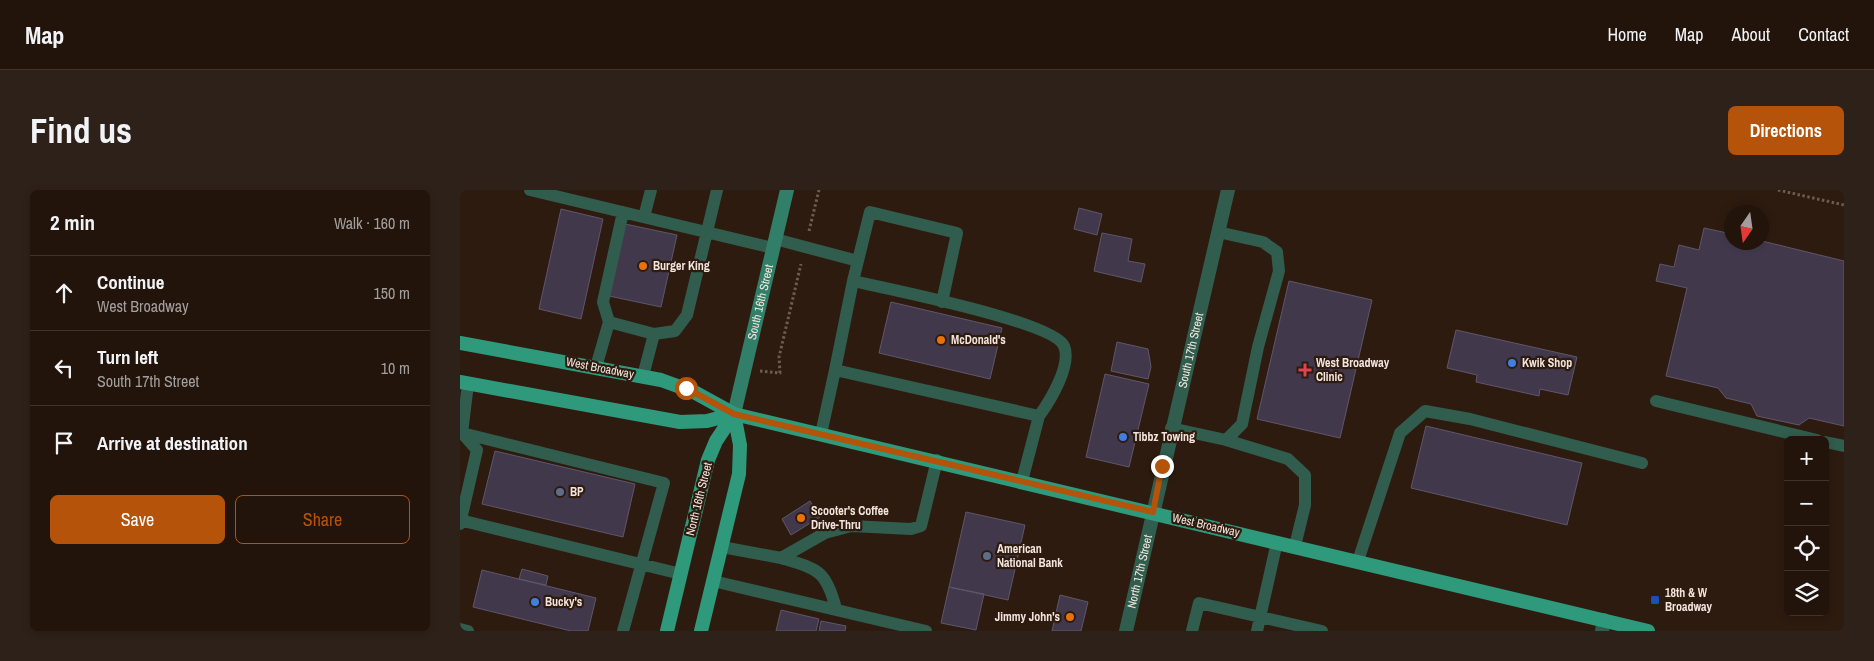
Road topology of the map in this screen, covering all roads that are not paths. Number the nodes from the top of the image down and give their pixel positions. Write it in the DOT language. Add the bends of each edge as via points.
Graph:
graph roads {
  1 [pos="530,190"];
  2 [pos="651,190"];
  3 [pos="717,190"];
  4 [pos="787,190"];
  5 [pos="1228,190"];
  6 [pos="623,212"];
  7 [pos="644,217"];
  8 [pos="707,232"];
  9 [pos="1218,232"];
  10 [pos="774,244"];
  11 [pos="858,261"];
  12 [pos="853,281"];
  13 [pos="942,302"];
  14 [pos="609,322"];
  15 [pos="654,334"];
  16 [pos="460,343"];
  17 [pos="596,367"];
  18 [pos="835,370"];
  19 [pos="643,376"];
  20 [pos="464,383"];
  21 [pos="1656,401"];
  22 [pos="734,414"];
  23 [pos="1040,416"];
  24 [pos="1172,428"];
  25 [pos="462,433"];
  26 [pos="821,434"];
  27 [pos="1800,436"];
  28 [pos="1226,440"];
  29 [pos="1829,443"];
  30 [pos="1844,446"];
  31 [pos="937,460"];
  32 [pos="1642,463"];
  33 [pos="1022,481"];
  34 [pos="1153,512"];
  35 [pos="460,522"];
  36 [pos="1277,542"];
  37 [pos="1295,546"];
  38 [pos="722,547"];
  39 [pos="780,558"];
  40 [pos="1358,561"];
  41 [pos="642,564"];
  42 [pos="681,574"];
  43 [pos="714,581"];
  44 [pos="836,609"];
  45 [pos="1260,617"];
  46 [pos="1603,626"];
  47 [pos="460,629"];
  48 [pos="468,631"];
  49 [pos="624,631"];
  50 [pos="667,631"];
  51 [pos="701,631"];
  52 [pos="926,631"];
  53 [pos="1126,631"];
  54 [pos="1192,631"];
  55 [pos="1257,631"];
  56 [pos="1322,631"];
  57 [pos="1648,631"];
  1 -- 6 [label="lane"];
  2 -- 7 [label="lane"];
  3 -- 8 [label="lane"];
  4 -- 10 [label="main road, South 16th Street"];
  5 -- 9 [label="street, South 17th Street"];
  6 -- 7 [label="lane"];
  6 -- 14 [label="lane" via="603,302"];
  7 -- 8 [label="lane"];
  8 -- 10 [label="lane"];
  8 -- 15 [label="lane" via="687,315 675,331"];
  9 -- 24 [label="street, South 17th Street"];
  9 -- 28 [label="lane" via="1263,242 1277,252 1279,271 1258,346 1242,424"];
  10 -- 11 [label="lane" via="805,247"];
  10 -- 22 [label="main road, South 16th Street"];
  11 -- 12 [label="lane"];
  11 -- 13 [label="lane" via="870,212 956,233"];
  12 -- 13 [label="lane"];
  12 -- 18 [label="lane"];
  13 -- 23 [label="lane" via="1024,324 1060,340 1066,354 1061,374 1053,397"];
  14 -- 15 [label="lane"];
  14 -- 17 [label="lane"];
  15 -- 19 [label="lane"];
  16 -- 17 [label="main road, West Broadway"];
  17 -- 19 [label="main road, West Broadway"];
  18 -- 23 [label="lane"];
  18 -- 26 [label="lane"];
  19 -- 22 [label="main road, West Broadway" via="686,388"];
  20 -- 22 [label="main road, West Broadway" via="680,422 707,421"];
  20 -- 25 [label="lane"];
  21 -- 27 [label="lane"];
  22 -- 26 [label="main road, West Broadway"];
  22 -- 38 [label="main road" via="740,464"];
  22 -- 42 [label="main road, North 16th Street" via="708,460"];
  23 -- 33 [label="lane"];
  24 -- 28 [label="lane"];
  24 -- 34 [label="street, South 17th Street"];
  25 -- 35 [label="lane" via="477,450"];
  25 -- 41 [label="lane" via="664,483"];
  26 -- 31 [label="main road, West Broadway"];
  28 -- 37 [label="lane" via="1288,459 1304,475 1305,505"];
  29 -- 30 [label="lane"];
  31 -- 33 [label="main road, West Broadway"];
  31 -- 39 [label="lane" via="921,526 911,529 851,526 825,533"];
  32 -- 40 [label="lane" via="1470,419 1425,411 1400,433"];
  33 -- 34 [label="main road, West Broadway"];
  34 -- 36 [label="main road, West Broadway"];
  34 -- 53 [label="street, North 17th Street"];
  35 -- 41 [label="lane"];
  36 -- 37 [label="main road, West Broadway"];
  36 -- 45 [label="lane"];
  37 -- 40 [label="main road, West Broadway"];
  38 -- 39 [label="lane"];
  38 -- 43 [label="main road"];
  39 -- 44 [label="lane" via="816,569 831,589"];
  40 -- 46 [label="main road, West Broadway"];
  41 -- 42 [label="lane"];
  41 -- 49 [label="lane"];
  42 -- 50 [label="main road, North 16th Street"];
  43 -- 44 [label="lane"];
  43 -- 51 [label="main road"];
  44 -- 52 [label="lane"];
  45 -- 54 [label="lane" via="1199,603"];
  45 -- 55 [label="lane"];
  45 -- 56 [label="lane"];
  46 -- 57 [label="main road, West Broadway"];
  47 -- 48 [label="lane"];
}
